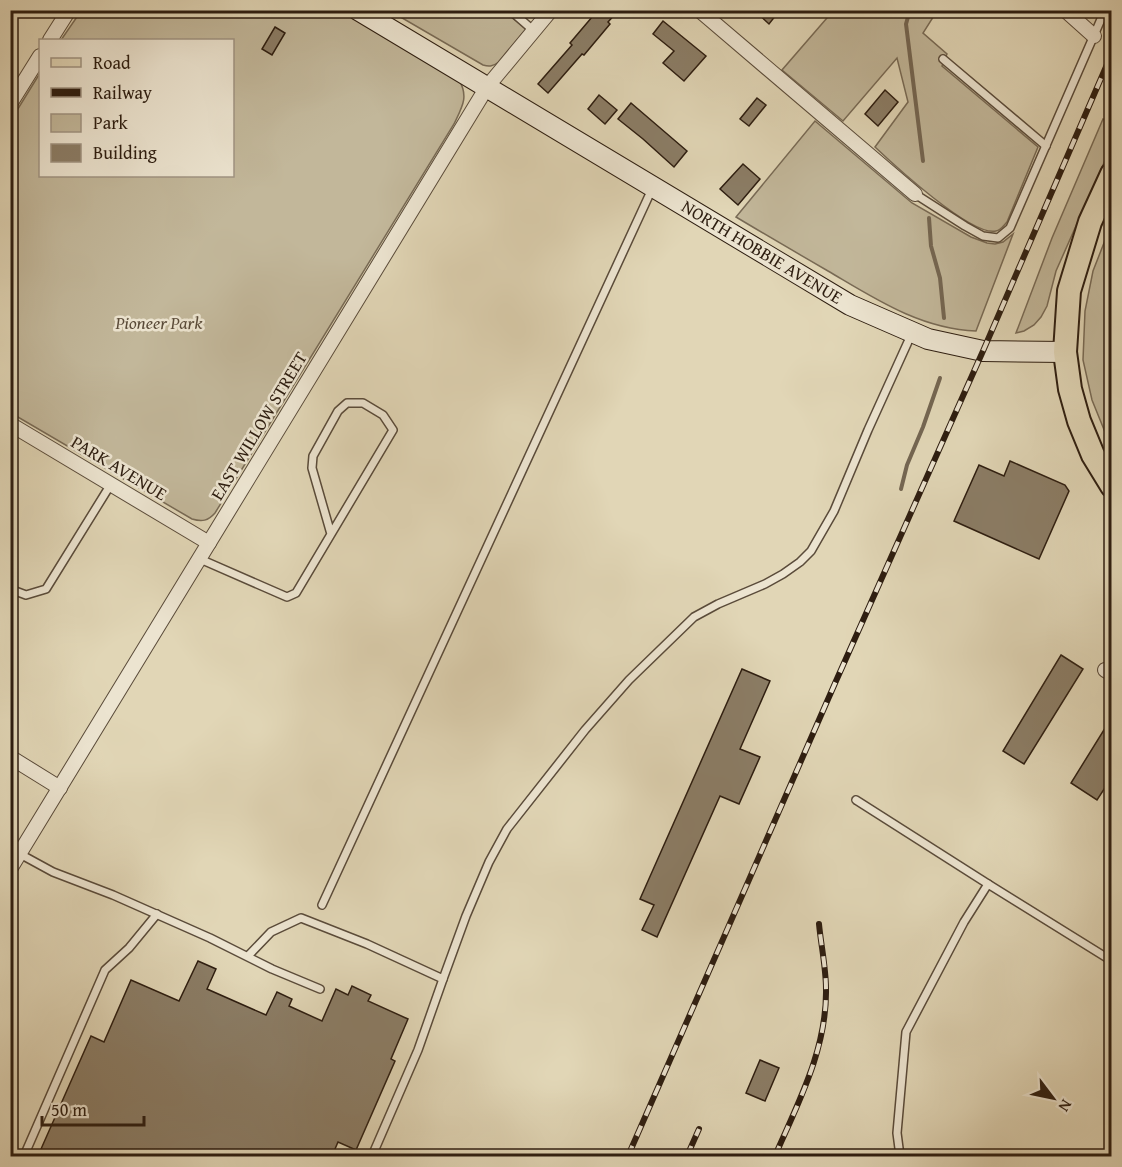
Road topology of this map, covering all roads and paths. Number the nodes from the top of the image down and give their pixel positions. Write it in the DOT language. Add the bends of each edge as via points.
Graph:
graph roads {
  1 [pos="69,10"];
  2 [pos="358,10"];
  3 [pos="510,10"];
  4 [pos="551,10"];
  5 [pos="699,10"];
  6 [pos="1065,10"];
  7 [pos="1105,10"];
  8 [pos="534,31"];
  9 [pos="1094,36"];
  10 [pos="51,39"];
  11 [pos="39,58"];
  12 [pos="943,59"];
  13 [pos="487,87"];
  14 [pos="10,104"];
  15 [pos="1046,146"];
  16 [pos="1112,174"];
  17 [pos="653,187"];
  18 [pos="915,194"];
  19 [pos="913,332"];
  20 [pos="1065,352"];
  21 [pos="10,424"];
  22 [pos="111,484"];
  23 [pos="1112,486"];
  24 [pos="331,534"];
  25 [pos="209,543"];
  26 [pos="200,559"];
  27 [pos="10,589"];
  28 [pos="10,757"];
  29 [pos="60,788"];
  30 [pos="856,801"];
  31 [pos="20,854"];
  32 [pos="10,869"];
  33 [pos="988,884"];
  34 [pos="322,904"];
  35 [pos="157,914"];
  36 [pos="248,956"];
  37 [pos="1112,961"];
  38 [pos="442,979"];
  39 [pos="320,989"];
  40 [pos="24,1156"];
  41 [pos="372,1156"];
  42 [pos="900,1156"];
  1 -- 10 [label="street"];
  2 -- 13 [label="main road, NORTH HOBBIE AVENUE"];
  3 -- 8 [label="lane"];
  4 -- 8 [label="street, EAST WILLOW STREET"];
  5 -- 18 [label="street"];
  6 -- 9 [label="street"];
  7 -- 9 [label="lane"];
  8 -- 13 [label="street, EAST WILLOW STREET"];
  9 -- 15 [label="lane"];
  11 -- 14 [label="street"];
  12 -- 15 [label="lane"];
  13 -- 17 [label="main road, NORTH HOBBIE AVENUE"];
  13 -- 25 [label="street, EAST WILLOW STREET"];
  15 -- 18 [label="lane" via="1010,228 998,238 983,236 964,226"];
  16 -- 20 [label="main road" via="1090,222 1069,291"];
  17 -- 19 [label="main road, NORTH HOBBIE AVENUE" via="850,305"];
  17 -- 34 [label="lane"];
  19 -- 20 [label="main road, NORTH HOBBIE AVENUE" via="983,351"];
  19 -- 38 [label="lane" via="834,511 811,551 783,574 694,617 629,680 585,730 507,829 489,862"];
  20 -- 23 [label="main road" via="1079,421"];
  21 -- 22 [label="street, PARK AVENUE"];
  22 -- 25 [label="street, PARK AVENUE"];
  22 -- 27 [label="lane" via="46,589 26,595"];
  24 -- 24 [label="lane" via="393,430 383,415 363,403 347,404 338,411 313,456 312,468"];
  24 -- 26 [label="lane" via="296,594 287,597"];
  25 -- 26 [label="street, EAST WILLOW STREET"];
  26 -- 29 [label="street, EAST WILLOW STREET"];
  28 -- 29 [label="street"];
  29 -- 31 [label="street, EAST WILLOW STREET"];
  30 -- 33 [label="lane"];
  31 -- 32 [label="street, EAST WILLOW STREET"];
  31 -- 35 [label="lane" via="53,872"];
  33 -- 37 [label="lane"];
  33 -- 42 [label="lane" via="906,1032 897,1133"];
  35 -- 36 [label="lane"];
  35 -- 40 [label="lane" via="105,970"];
  36 -- 38 [label="lane" via="272,933 301,918"];
  36 -- 39 [label="lane"];
  38 -- 41 [label="lane" via="418,1050"];
}
